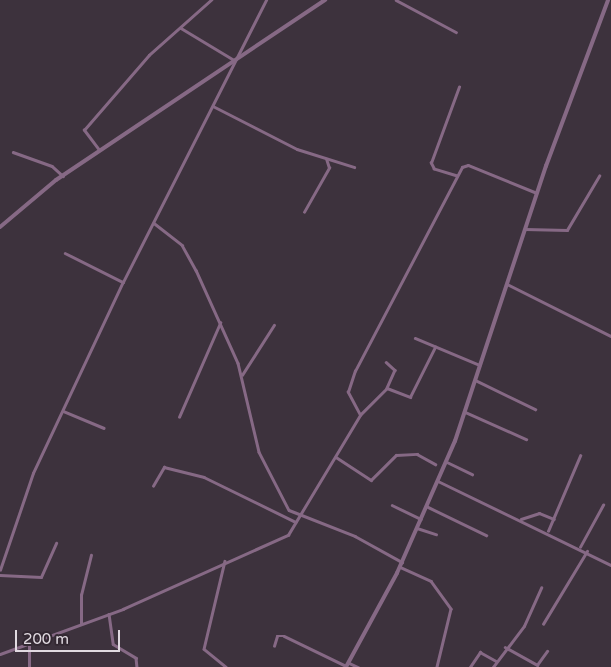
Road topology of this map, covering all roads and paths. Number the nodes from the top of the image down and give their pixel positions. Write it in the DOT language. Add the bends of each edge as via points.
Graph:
graph roads {
  1 [pos="210,0"];
  2 [pos="266,0"];
  3 [pos="325,0"];
  4 [pos="396,0"];
  5 [pos="608,0"];
  6 [pos="181,28"];
  7 [pos="456,32"];
  8 [pos="236,60"];
  9 [pos="459,87"];
  10 [pos="213,106"];
  11 [pos="100,150"];
  12 [pos="13,152"];
  13 [pos="326,159"];
  14 [pos="354,167"];
  15 [pos="63,176"];
  16 [pos="457,176"];
  17 [pos="599,176"];
  18 [pos="537,193"];
  19 [pos="304,212"];
  20 [pos="154,223"];
  21 [pos="0,227"];
  22 [pos="525,229"];
  23 [pos="65,253"];
  24 [pos="123,282"];
  25 [pos="507,284"];
  26 [pos="220,323"];
  27 [pos="274,325"];
  28 [pos="611,336"];
  29 [pos="415,338"];
  30 [pos="435,347"];
  31 [pos="386,362"];
  32 [pos="480,365"];
  33 [pos="242,375"];
  34 [pos="475,380"];
  35 [pos="387,388"];
  36 [pos="535,409"];
  37 [pos="62,411"];
  38 [pos="465,412"];
  39 [pos="360,415"];
  40 [pos="179,417"];
  41 [pos="104,428"];
  42 [pos="526,440"];
  43 [pos="580,456"];
  44 [pos="335,457"];
  45 [pos="446,462"];
  46 [pos="435,464"];
  47 [pos="472,474"];
  48 [pos="438,481"];
  49 [pos="153,486"];
  50 [pos="392,505"];
  51 [pos="603,505"];
  52 [pos="426,506"];
  53 [pos="299,517"];
  54 [pos="421,519"];
  55 [pos="522,519"];
  56 [pos="554,519"];
  57 [pos="296,522"];
  58 [pos="417,528"];
  59 [pos="548,531"];
  60 [pos="436,534"];
  61 [pos="486,534"];
  62 [pos="56,544"];
  63 [pos="580,547"];
  64 [pos="588,550"];
  65 [pos="91,555"];
  66 [pos="225,561"];
  67 [pos="402,562"];
  68 [pos="611,565"];
  69 [pos="400,567"];
  70 [pos="0,570"];
  71 [pos="0,575"];
  72 [pos="541,588"];
  73 [pos="109,614"];
  74 [pos="81,623"];
  75 [pos="542,624"];
  76 [pos="29,644"];
  77 [pos="274,646"];
  78 [pos="505,647"];
  79 [pos="547,651"];
  80 [pos="0,654"];
  81 [pos="496,661"];
  82 [pos="347,665"];
  83 [pos="28,667"];
  84 [pos="136,667"];
  85 [pos="226,667"];
  86 [pos="358,667"];
  87 [pos="438,667"];
  88 [pos="470,667"];
  89 [pos="493,667"];
  1 -- 6 [label="street"];
  2 -- 8 [label="street"];
  3 -- 8 [label="street"];
  4 -- 7 [label="street"];
  5 -- 18 [label="street"];
  6 -- 8 [label="street"];
  6 -- 11 [label="street" via="149,55 84,130"];
  8 -- 10 [label="street"];
  8 -- 11 [label="street"];
  9 -- 16 [label="street" via="431,163 434,169"];
  10 -- 13 [label="street" via="297,149"];
  10 -- 20 [label="street"];
  11 -- 15 [label="street"];
  12 -- 15 [label="street" via="52,166"];
  13 -- 14 [label="street"];
  13 -- 19 [label="street" via="329,168"];
  15 -- 21 [label="street"];
  16 -- 18 [label="street" via="468,165"];
  16 -- 39 [label="street" via="353,376 348,392"];
  17 -- 22 [label="street" via="567,230"];
  18 -- 22 [label="street"];
  20 -- 24 [label="street"];
  20 -- 26 [label="street" via="188,253"];
  22 -- 25 [label="street"];
  23 -- 24 [label="street"];
  24 -- 37 [label="street"];
  25 -- 28 [label="street"];
  25 -- 32 [label="street"];
  26 -- 33 [label="street"];
  26 -- 40 [label="street"];
  27 -- 33 [label="street"];
  29 -- 30 [label="street"];
  30 -- 32 [label="street"];
  30 -- 35 [label="street" via="409,397"];
  31 -- 35 [label="street" via="395,370"];
  32 -- 34 [label="street"];
  33 -- 53 [label="street" via="259,452 283,501"];
  34 -- 36 [label="street"];
  34 -- 38 [label="street"];
  35 -- 39 [label="street"];
  37 -- 41 [label="street"];
  37 -- 70 [label="street" via="26,490"];
  38 -- 42 [label="street"];
  38 -- 45 [label="street"];
  39 -- 44 [label="street"];
  43 -- 56 [label="street"];
  44 -- 46 [label="street" via="370,480 396,455 417,454"];
  44 -- 53 [label="street"];
  45 -- 47 [label="street"];
  45 -- 48 [label="street"];
  48 -- 52 [label="street"];
  48 -- 55 [label="street"];
  49 -- 57 [label="street" via="164,468 204,477"];
  50 -- 54 [label="street"];
  51 -- 63 [label="street"];
  52 -- 54 [label="street"];
  52 -- 61 [label="street"];
  53 -- 57 [label="street"];
  53 -- 67 [label="street" via="355,536"];
  54 -- 58 [label="street"];
  55 -- 56 [label="street" via="539,513"];
  55 -- 59 [label="street"];
  56 -- 59 [label="street"];
  57 -- 66 [label="street" via="288,535"];
  58 -- 60 [label="street"];
  58 -- 67 [label="street"];
  59 -- 63 [label="street"];
  62 -- 71 [label="street" via="41,577"];
  63 -- 64 [label="street"];
  64 -- 68 [label="street"];
  64 -- 75 [label="street"];
  65 -- 74 [label="street" via="82,595"];
  66 -- 73 [label="street"];
  66 -- 85 [label="street" via="204,649"];
  67 -- 69 [label="street"];
  69 -- 82 [label="street"];
  69 -- 87 [label="street" via="431,581 451,609"];
  72 -- 78 [label="street" via="524,626"];
  73 -- 74 [label="street"];
  73 -- 84 [label="street" via="113,644 136,658"];
  74 -- 76 [label="street"];
  76 -- 80 [label="street"];
  76 -- 83 [label="street"];
  77 -- 82 [label="street" via="277,636 284,636"];
  78 -- 79 [label="street" via="537,665"];
  78 -- 81 [label="street"];
  81 -- 88 [label="street" via="480,652"];
  81 -- 89 [label="street"];
  82 -- 86 [label="street"];
}
